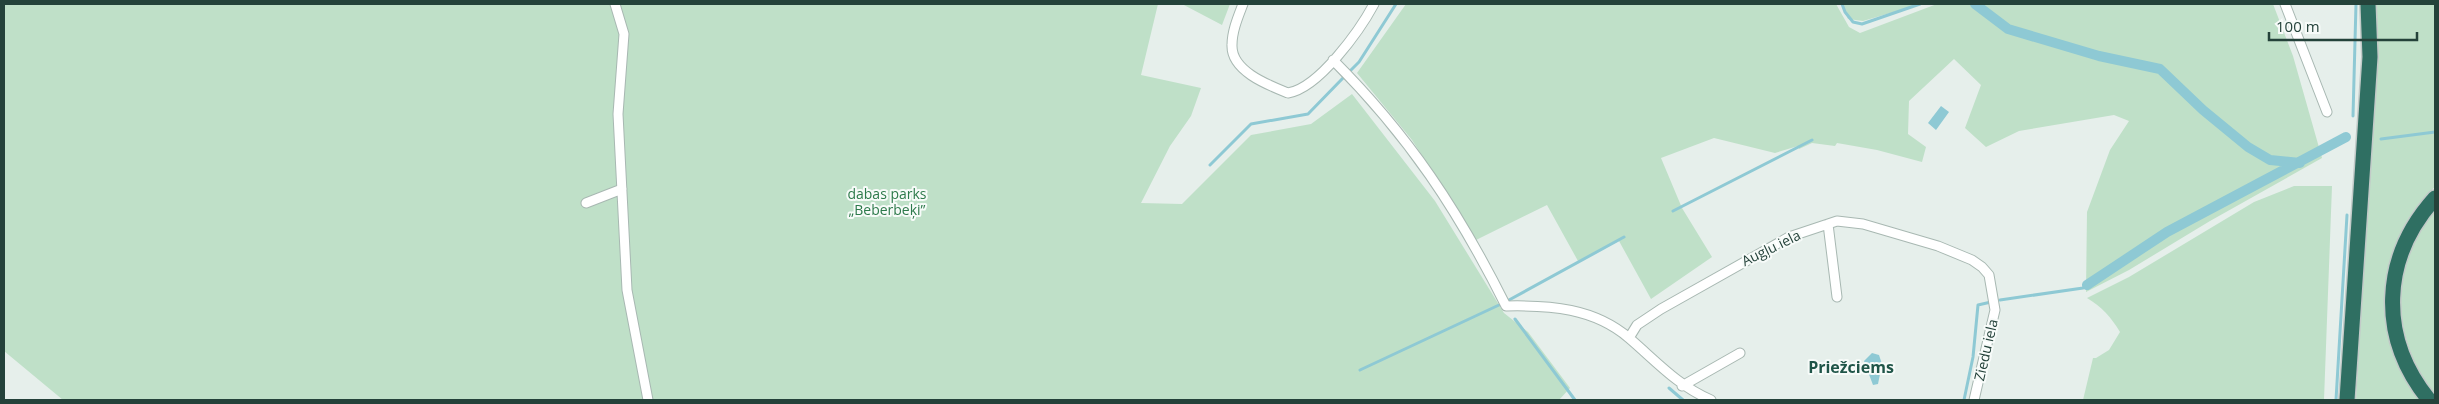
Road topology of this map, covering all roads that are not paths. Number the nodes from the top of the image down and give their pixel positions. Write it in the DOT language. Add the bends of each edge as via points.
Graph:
graph roads {
  1 [pos="615,4"];
  2 [pos="1243,4"];
  3 [pos="1374,4"];
  4 [pos="2286,4"];
  5 [pos="2368,4"];
  6 [pos="1333,60"];
  7 [pos="2327,112"];
  8 [pos="622,189"];
  9 [pos="2435,198"];
  10 [pos="586,202"];
  11 [pos="1828,224"];
  12 [pos="1837,297"];
  13 [pos="1994,300"];
  14 [pos="1629,338"];
  15 [pos="1740,353"];
  16 [pos="1682,386"];
  17 [pos="648,400"];
  18 [pos="1711,400"];
  19 [pos="1974,400"];
  20 [pos="2347,400"];
  21 [pos="2429,400"];
  1 -- 8 [label="street" via="624,34 618,114"];
  2 -- 6 [label="street" via="1231,48 1247,73 1288,93 1305,86"];
  3 -- 6 [label="street" via="1355,36"];
  4 -- 7 [label="street"];
  5 -- 20 [label="highway" via="2370,57"];
  6 -- 14 [label="street" via="1369,96 1453,207 1506,306 1553,306 1576,310"];
  8 -- 10 [label="street"];
  8 -- 17 [label="street" via="627,290"];
  9 -- 21 [label="highway" via="2417,219 2399,256 2393,297 2398,346 2414,380"];
  11 -- 12 [label="street"];
  11 -- 13 [label="street, Augļu iela" via="1837,221 1863,224 1938,246 1972,260 1989,275"];
  11 -- 14 [label="street, Augļu iela" via="1788,237 1687,293 1637,325"];
  13 -- 19 [label="street, Ziedu iela" via="1995,310"];
  14 -- 16 [label="street"];
  15 -- 16 [label="street"];
  16 -- 18 [label="street"];
}
